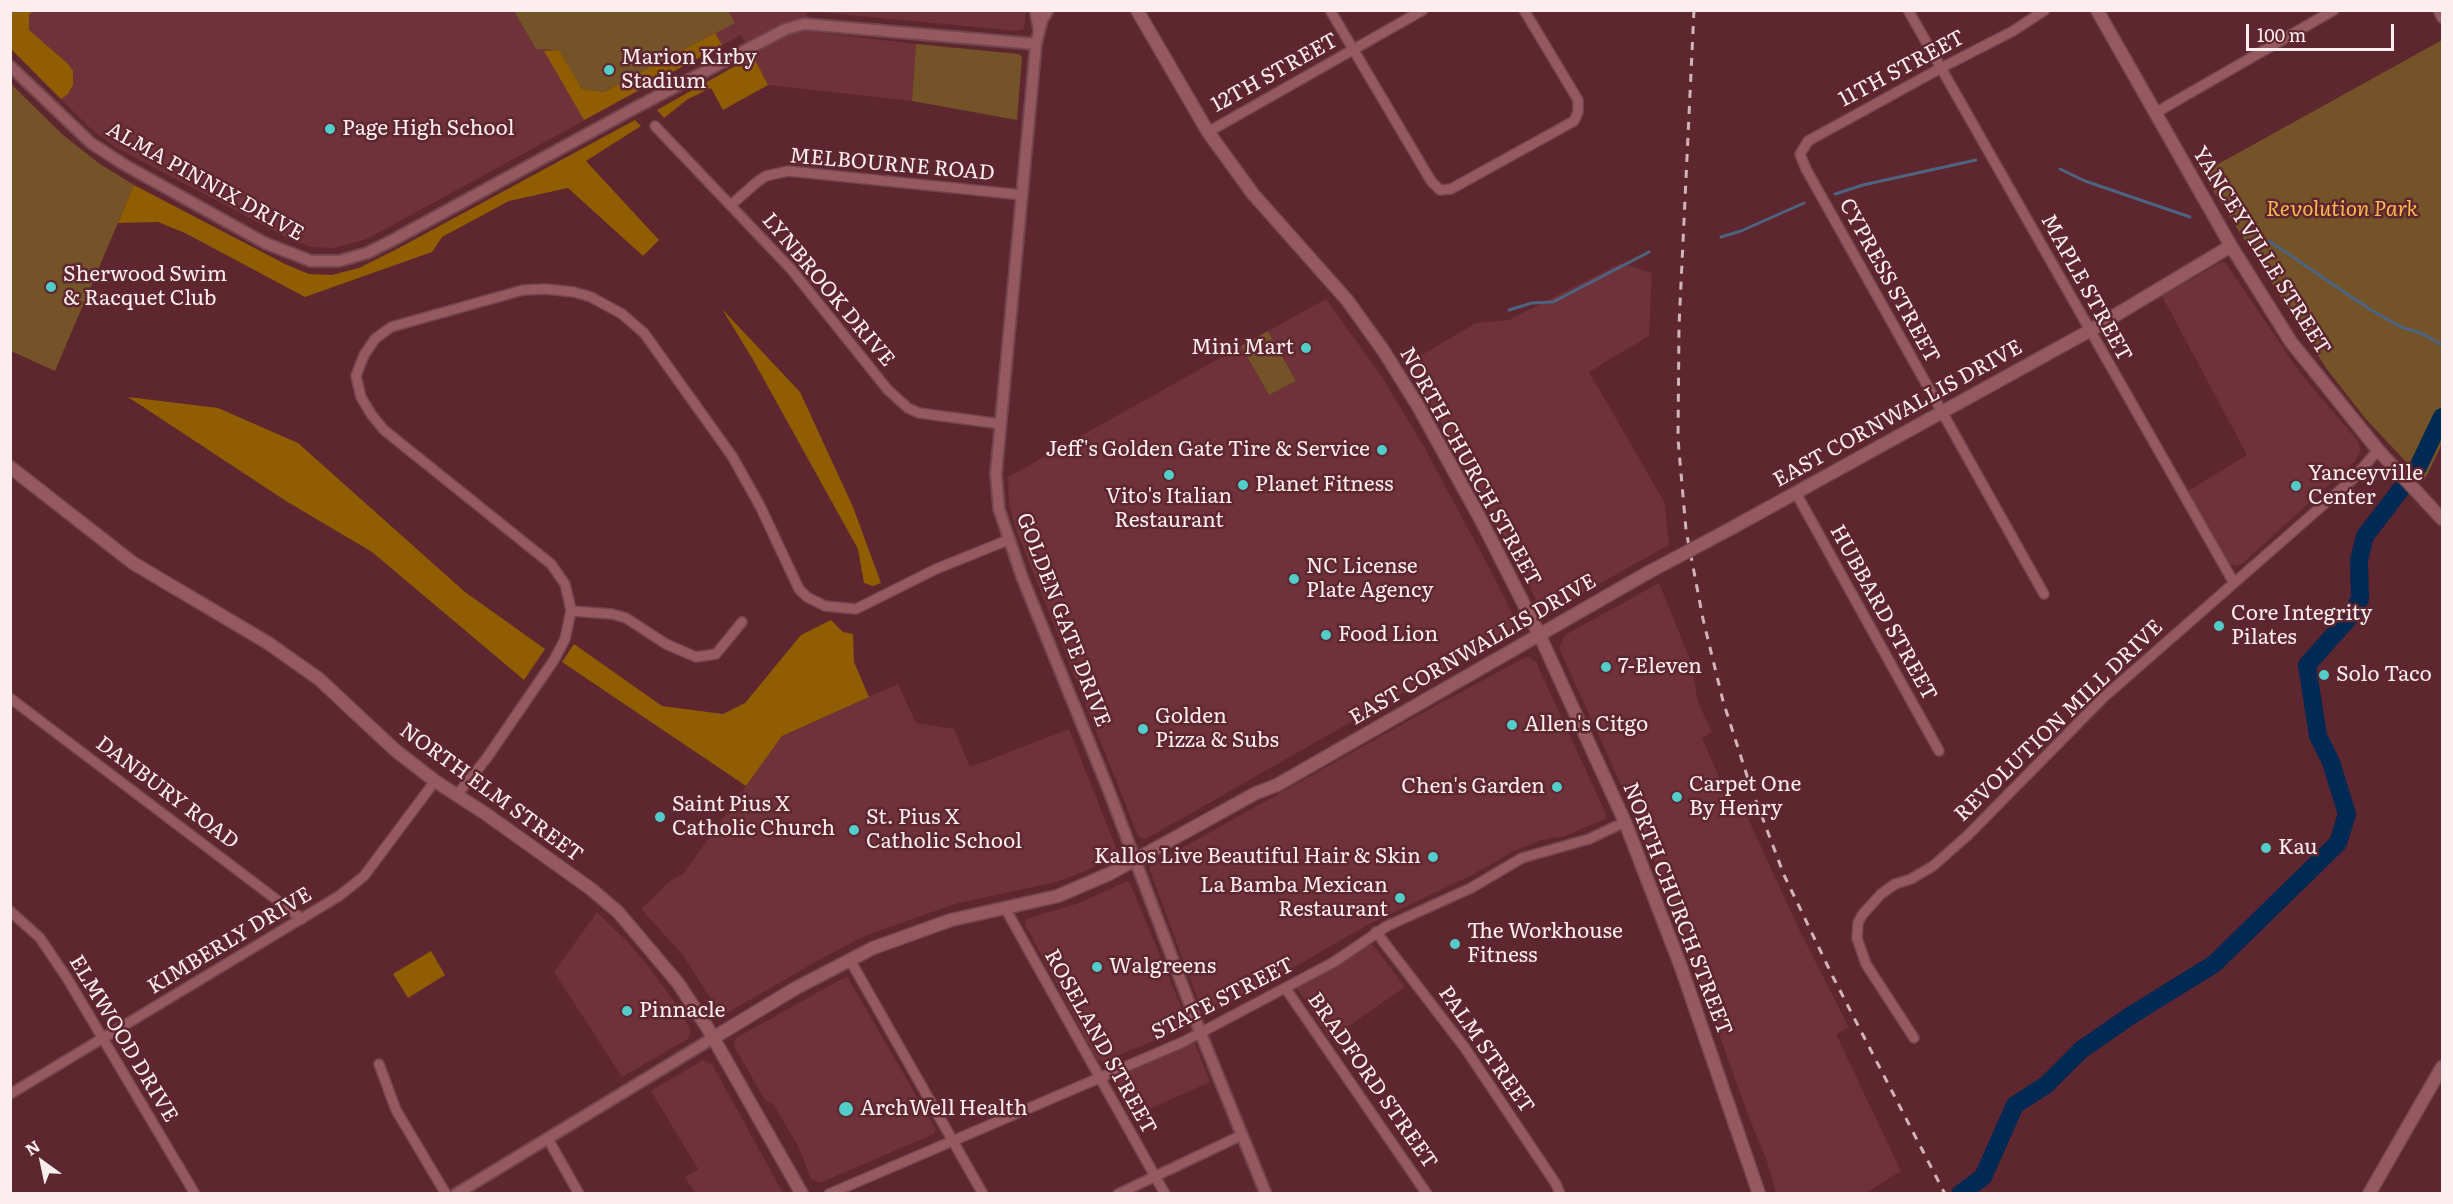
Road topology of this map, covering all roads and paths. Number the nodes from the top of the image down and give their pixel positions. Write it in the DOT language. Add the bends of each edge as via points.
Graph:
graph roads {
  1 [pos="1035,10"];
  2 [pos="1048,10"];
  3 [pos="1137,10"];
  4 [pos="1330,10"];
  5 [pos="1424,10"];
  6 [pos="1524,10"];
  7 [pos="1908,10"];
  8 [pos="2045,10"];
  9 [pos="2097,10"];
  10 [pos="2334,10"];
  11 [pos="2438,10"];
  12 [pos="2442,18"];
  13 [pos="1039,30"];
  14 [pos="1036,44"];
  15 [pos="1352,50"];
  16 [pos="10,66"];
  17 [pos="1941,68"];
  18 [pos="2155,113"];
  19 [pos="655,126"];
  20 [pos="1208,132"];
  21 [pos="1808,141"];
  22 [pos="1023,195"];
  23 [pos="732,204"];
  24 [pos="2231,246"];
  25 [pos="2089,331"];
  26 [pos="1942,412"];
  27 [pos="1001,424"];
  28 [pos="2383,455"];
  29 [pos="10,467"];
  30 [pos="1796,493"];
  31 [pos="2442,519"];
  32 [pos="1008,540"];
  33 [pos="2234,583"];
  34 [pos="2044,594"];
  35 [pos="571,611"];
  36 [pos="741,622"];
  37 [pos="1539,634"];
  38 [pos="10,698"];
  39 [pos="1940,751"];
  40 [pos="435,781"];
  41 [pos="456,796"];
  42 [pos="1625,822"];
  43 [pos="1136,861"];
  44 [pos="1005,908"];
  45 [pos="10,911"];
  46 [pos="302,919"];
  47 [pos="1376,932"];
  48 [pos="850,960"];
  49 [pos="1286,989"];
  50 [pos="1201,1034"];
  51 [pos="102,1038"];
  52 [pos="713,1038"];
  53 [pos="1914,1038"];
  54 [pos="379,1064"];
  55 [pos="2442,1067"];
  56 [pos="1099,1078"];
  57 [pos="10,1094"];
  58 [pos="1242,1135"];
  59 [pos="548,1139"];
  60 [pos="953,1139"];
  61 [pos="1155,1176"];
  62 [pos="195,1194"];
  63 [pos="446,1194"];
  64 [pos="456,1194"];
  65 [pos="579,1194"];
  66 [pos="802,1194"];
  67 [pos="829,1194"];
  68 [pos="983,1194"];
  69 [pos="1118,1194"];
  70 [pos="1165,1194"];
  71 [pos="1266,1194"];
  72 [pos="1427,1194"];
  73 [pos="1560,1194"];
  74 [pos="1759,1194"];
  75 [pos="2369,1194"];
  1 -- 13 [label="street, GOLDEN GATE DRIVE"];
  2 -- 13 [label="street, GOLDEN GATE DRIVE"];
  3 -- 20 [label="main road, NORTH CHURCH STREET"];
  4 -- 15 [label="street"];
  5 -- 15 [label="street, 12TH STREET"];
  6 -- 15 [label="street" via="1578,100 1578,112 1574,121 1450,189 1440,190 1431,181"];
  7 -- 17 [label="street, MAPLE STREET"];
  8 -- 17 [label="street, 11TH STREET"];
  9 -- 18 [label="main road, YANCEYVILLE STREET"];
  10 -- 18 [label="street"];
  11 -- 12 [label="street"];
  13 -- 14 [label="street, GOLDEN GATE DRIVE"];
  14 -- 16 [label="street, ALMA PINNIX DRIVE" via="804,24 786,29 393,240 339,261 311,261 265,243 123,164 91,142"];
  14 -- 22 [label="street, GOLDEN GATE DRIVE"];
  15 -- 20 [label="street, 12TH STREET"];
  17 -- 21 [label="street, 11TH STREET"];
  17 -- 25 [label="street, MAPLE STREET"];
  18 -- 24 [label="main road, YANCEYVILLE STREET"];
  19 -- 23 [label="street, LYNBROOK DRIVE"];
  20 -- 37 [label="main road, NORTH CHURCH STREET" via="1253,194 1347,300 1401,378 1458,477"];
  21 -- 26 [label="street, CYPRESS STREET" via="1800,154 1806,169"];
  22 -- 23 [label="street, MELBOURNE ROAD" via="788,171 757,182"];
  22 -- 27 [label="street, GOLDEN GATE DRIVE"];
  23 -- 27 [label="street, LYNBROOK DRIVE" via="791,269 888,390 908,408 919,413"];
  24 -- 25 [label="main road, EAST CORNWALLIS DRIVE"];
  24 -- 28 [label="main road, YANCEYVILLE STREET" via="2305,362"];
  25 -- 26 [label="main road, EAST CORNWALLIS DRIVE"];
  25 -- 33 [label="street, MAPLE STREET"];
  26 -- 30 [label="main road, EAST CORNWALLIS DRIVE"];
  26 -- 34 [label="street, CYPRESS STREET"];
  27 -- 32 [label="street, GOLDEN GATE DRIVE" via="996,474 999,510"];
  28 -- 31 [label="main road, YANCEYVILLE STREET"];
  28 -- 33 [label="street, REVOLUTION MILL DRIVE"];
  29 -- 40 [label="main road, NORTH ELM STREET" via="133,563 268,643 319,679 395,750"];
  30 -- 37 [label="main road, EAST CORNWALLIS DRIVE, bridge"];
  30 -- 39 [label="street, HUBBARD STREET"];
  32 -- 35 [label="street" via="936,569 856,609 825,606 799,589 732,456 644,333 608,305 574,292 523,290 391,327 375,339 356,376 370,414 384,430 551,564 565,584"];
  32 -- 43 [label="street, GOLDEN GATE DRIVE"];
  33 -- 53 [label="street, REVOLUTION MILL DRIVE" via="2104,697 1967,836 1933,866 1881,894 1862,915 1857,938 1866,964"];
  35 -- 36 [label="street" via="626,618 666,644 696,657 716,654"];
  35 -- 41 [label="street" via="565,639 554,660"];
  37 -- 42 [label="main road, NORTH CHURCH STREET"];
  37 -- 43 [label="main road, EAST CORNWALLIS DRIVE"];
  38 -- 46 [label="street, DANBURY ROAD"];
  40 -- 41 [label="main road, NORTH ELM STREET"];
  40 -- 46 [label="street, KIMBERLY DRIVE" via="364,876"];
  41 -- 52 [label="main road, NORTH ELM STREET" via="618,912 678,983"];
  42 -- 47 [label="street, STATE STREET" via="1558,849 1528,855 1471,888"];
  42 -- 74 [label="main road, NORTH CHURCH STREET" via="1681,966"];
  43 -- 44 [label="main road, EAST CORNWALLIS DRIVE" via="1058,896"];
  43 -- 50 [label="street, GOLDEN GATE DRIVE"];
  44 -- 48 [label="main road, EAST CORNWALLIS DRIVE" via="926,928"];
  44 -- 56 [label="street, ROSELAND STREET"];
  45 -- 51 [label="street, ELMWOOD DRIVE" via="40,938"];
  46 -- 51 [label="street, KIMBERLY DRIVE"];
  47 -- 49 [label="street, STATE STREET"];
  47 -- 73 [label="street, PALM STREET" via="1465,1048"];
  48 -- 52 [label="main road, EAST CORNWALLIS DRIVE"];
  48 -- 60 [label="street"];
  49 -- 50 [label="street, STATE STREET"];
  49 -- 72 [label="street, BRADFORD STREET"];
  50 -- 56 [label="street, STATE STREET"];
  50 -- 58 [label="street, GOLDEN GATE DRIVE"];
  51 -- 57 [label="street, KIMBERLY DRIVE"];
  51 -- 62 [label="street, ELMWOOD DRIVE"];
  52 -- 59 [label="street"];
  52 -- 66 [label="main road, NORTH ELM STREET"];
  54 -- 63 [label="street" via="396,1110"];
  55 -- 75 [label="main road"];
  56 -- 60 [label="street, STATE STREET"];
  56 -- 61 [label="street, ROSELAND STREET"];
  58 -- 61 [label="street"];
  58 -- 71 [label="street, GOLDEN GATE DRIVE"];
  59 -- 64 [label="street"];
  59 -- 65 [label="street"];
  60 -- 67 [label="street, STATE STREET"];
  60 -- 68 [label="street"];
  61 -- 69 [label="street"];
  61 -- 70 [label="street, ROSELAND STREET"];
}
